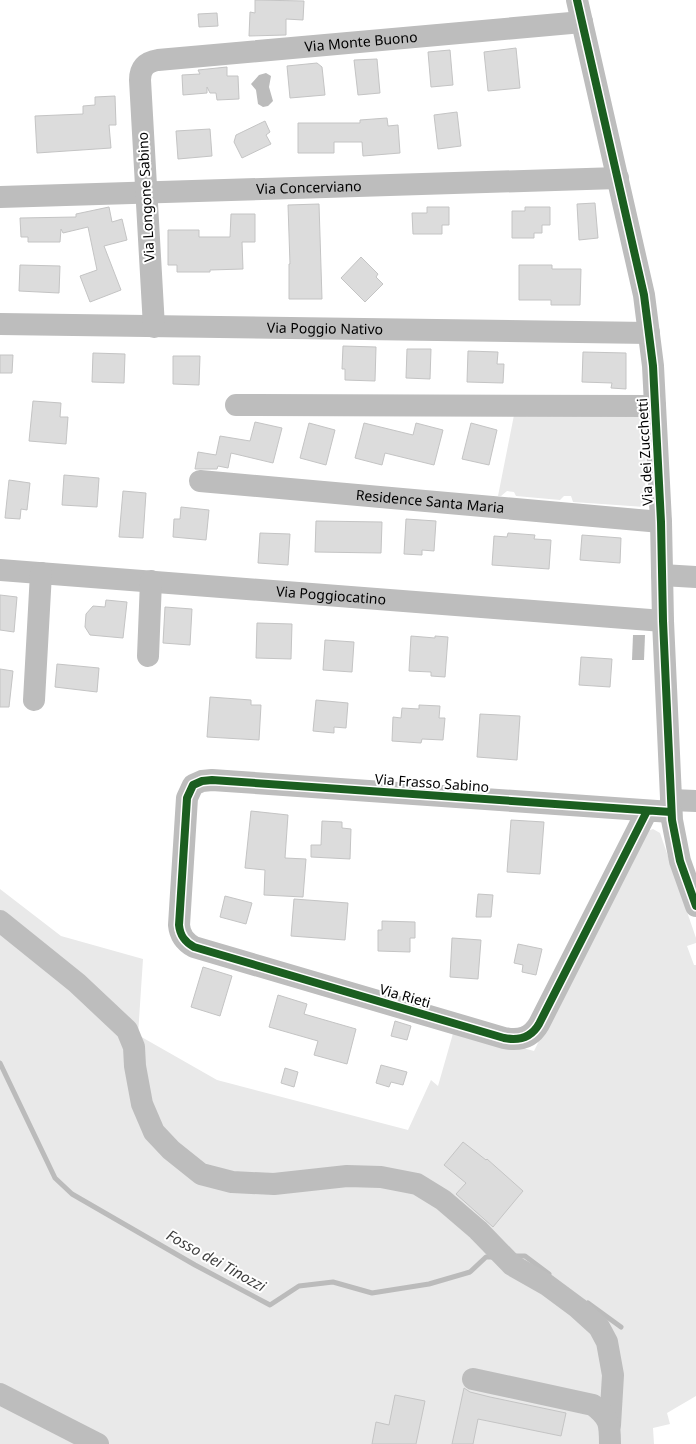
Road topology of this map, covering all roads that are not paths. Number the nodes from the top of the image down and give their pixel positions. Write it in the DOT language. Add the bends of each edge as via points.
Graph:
graph roads {
  1 [pos="577,0"];
  2 [pos="582,22"];
  3 [pos="143,67"];
  4 [pos="618,178"];
  5 [pos="146,194"];
  6 [pos="0,197"];
  7 [pos="0,324"];
  8 [pos="154,326"];
  9 [pos="650,333"];
  10 [pos="236,405"];
  11 [pos="655,406"];
  12 [pos="200,481"];
  13 [pos="661,522"];
  14 [pos="0,570"];
  15 [pos="41,573"];
  16 [pos="662,575"];
  17 [pos="696,577"];
  18 [pos="151,581"];
  19 [pos="663,621"];
  20 [pos="148,656"];
  21 [pos="34,700"];
  22 [pos="193,785"];
  23 [pos="696,801"];
  24 [pos="671,806"];
  25 [pos="647,811"];
  26 [pos="696,906"];
  27 [pos="0,921"];
  28 [pos="473,1379"];
  29 [pos="0,1394"];
  30 [pos="610,1434"];
  31 [pos="98,1444"];
  1 -- 2 [label="street, Via dei Zucchetti"];
  2 -- 3 [label="street, Via Monte Buono" via="158,60"];
  2 -- 4 [label="street, Via dei Zucchetti"];
  3 -- 5 [label="street, Via Longone Sabino" via="140,80"];
  4 -- 5 [label="street, Via Concerviano"];
  4 -- 9 [label="street, Via dei Zucchetti"];
  5 -- 6 [label="street, Via Concerviano"];
  5 -- 8 [label="street, Via Longone Sabino"];
  7 -- 8 [label="street, Via Poggio Nativo"];
  8 -- 9 [label="street, Via Poggio Nativo"];
  9 -- 11 [label="street, Via dei Zucchetti"];
  10 -- 11 [label="street"];
  11 -- 13 [label="street, Via dei Zucchetti"];
  12 -- 13 [label="street, Residence Santa Maria"];
  13 -- 16 [label="street, Via dei Zucchetti"];
  14 -- 15 [label="street, Via Poggiocatino"];
  15 -- 18 [label="street, Via Poggiocatino"];
  15 -- 21 [label="street"];
  16 -- 17 [label="street"];
  16 -- 19 [label="street, Via dei Zucchetti"];
  18 -- 19 [label="street, Via Poggiocatino"];
  18 -- 20 [label="street"];
  19 -- 24 [label="street, Via dei Zucchetti"];
  22 -- 25 [label="street, Via Frasso Sabino" via="212,780"];
  22 -- 25 [label="street, Via Rieti" via="187,798 179,925 180,934 187,942 194,947 510,1039 525,1038 537,1028"];
  23 -- 24 [label="street, Via Frasso Sabino"];
  24 -- 25 [label="street, Via Frasso Sabino"];
  24 -- 26 [label="street, Via dei Zucchetti" via="678,852"];
  27 -- 30 [label="street" via="77,983 127,1030 134,1047 142,1104 154,1132 201,1174 232,1182 274,1184 346,1176 381,1177 417,1184 443,1200 512,1265 578,1308 599,1327 607,1342 614,1375"];
  28 -- 30 [label="street" via="593,1405 604,1414"];
  29 -- 31 [label="street"];
}
